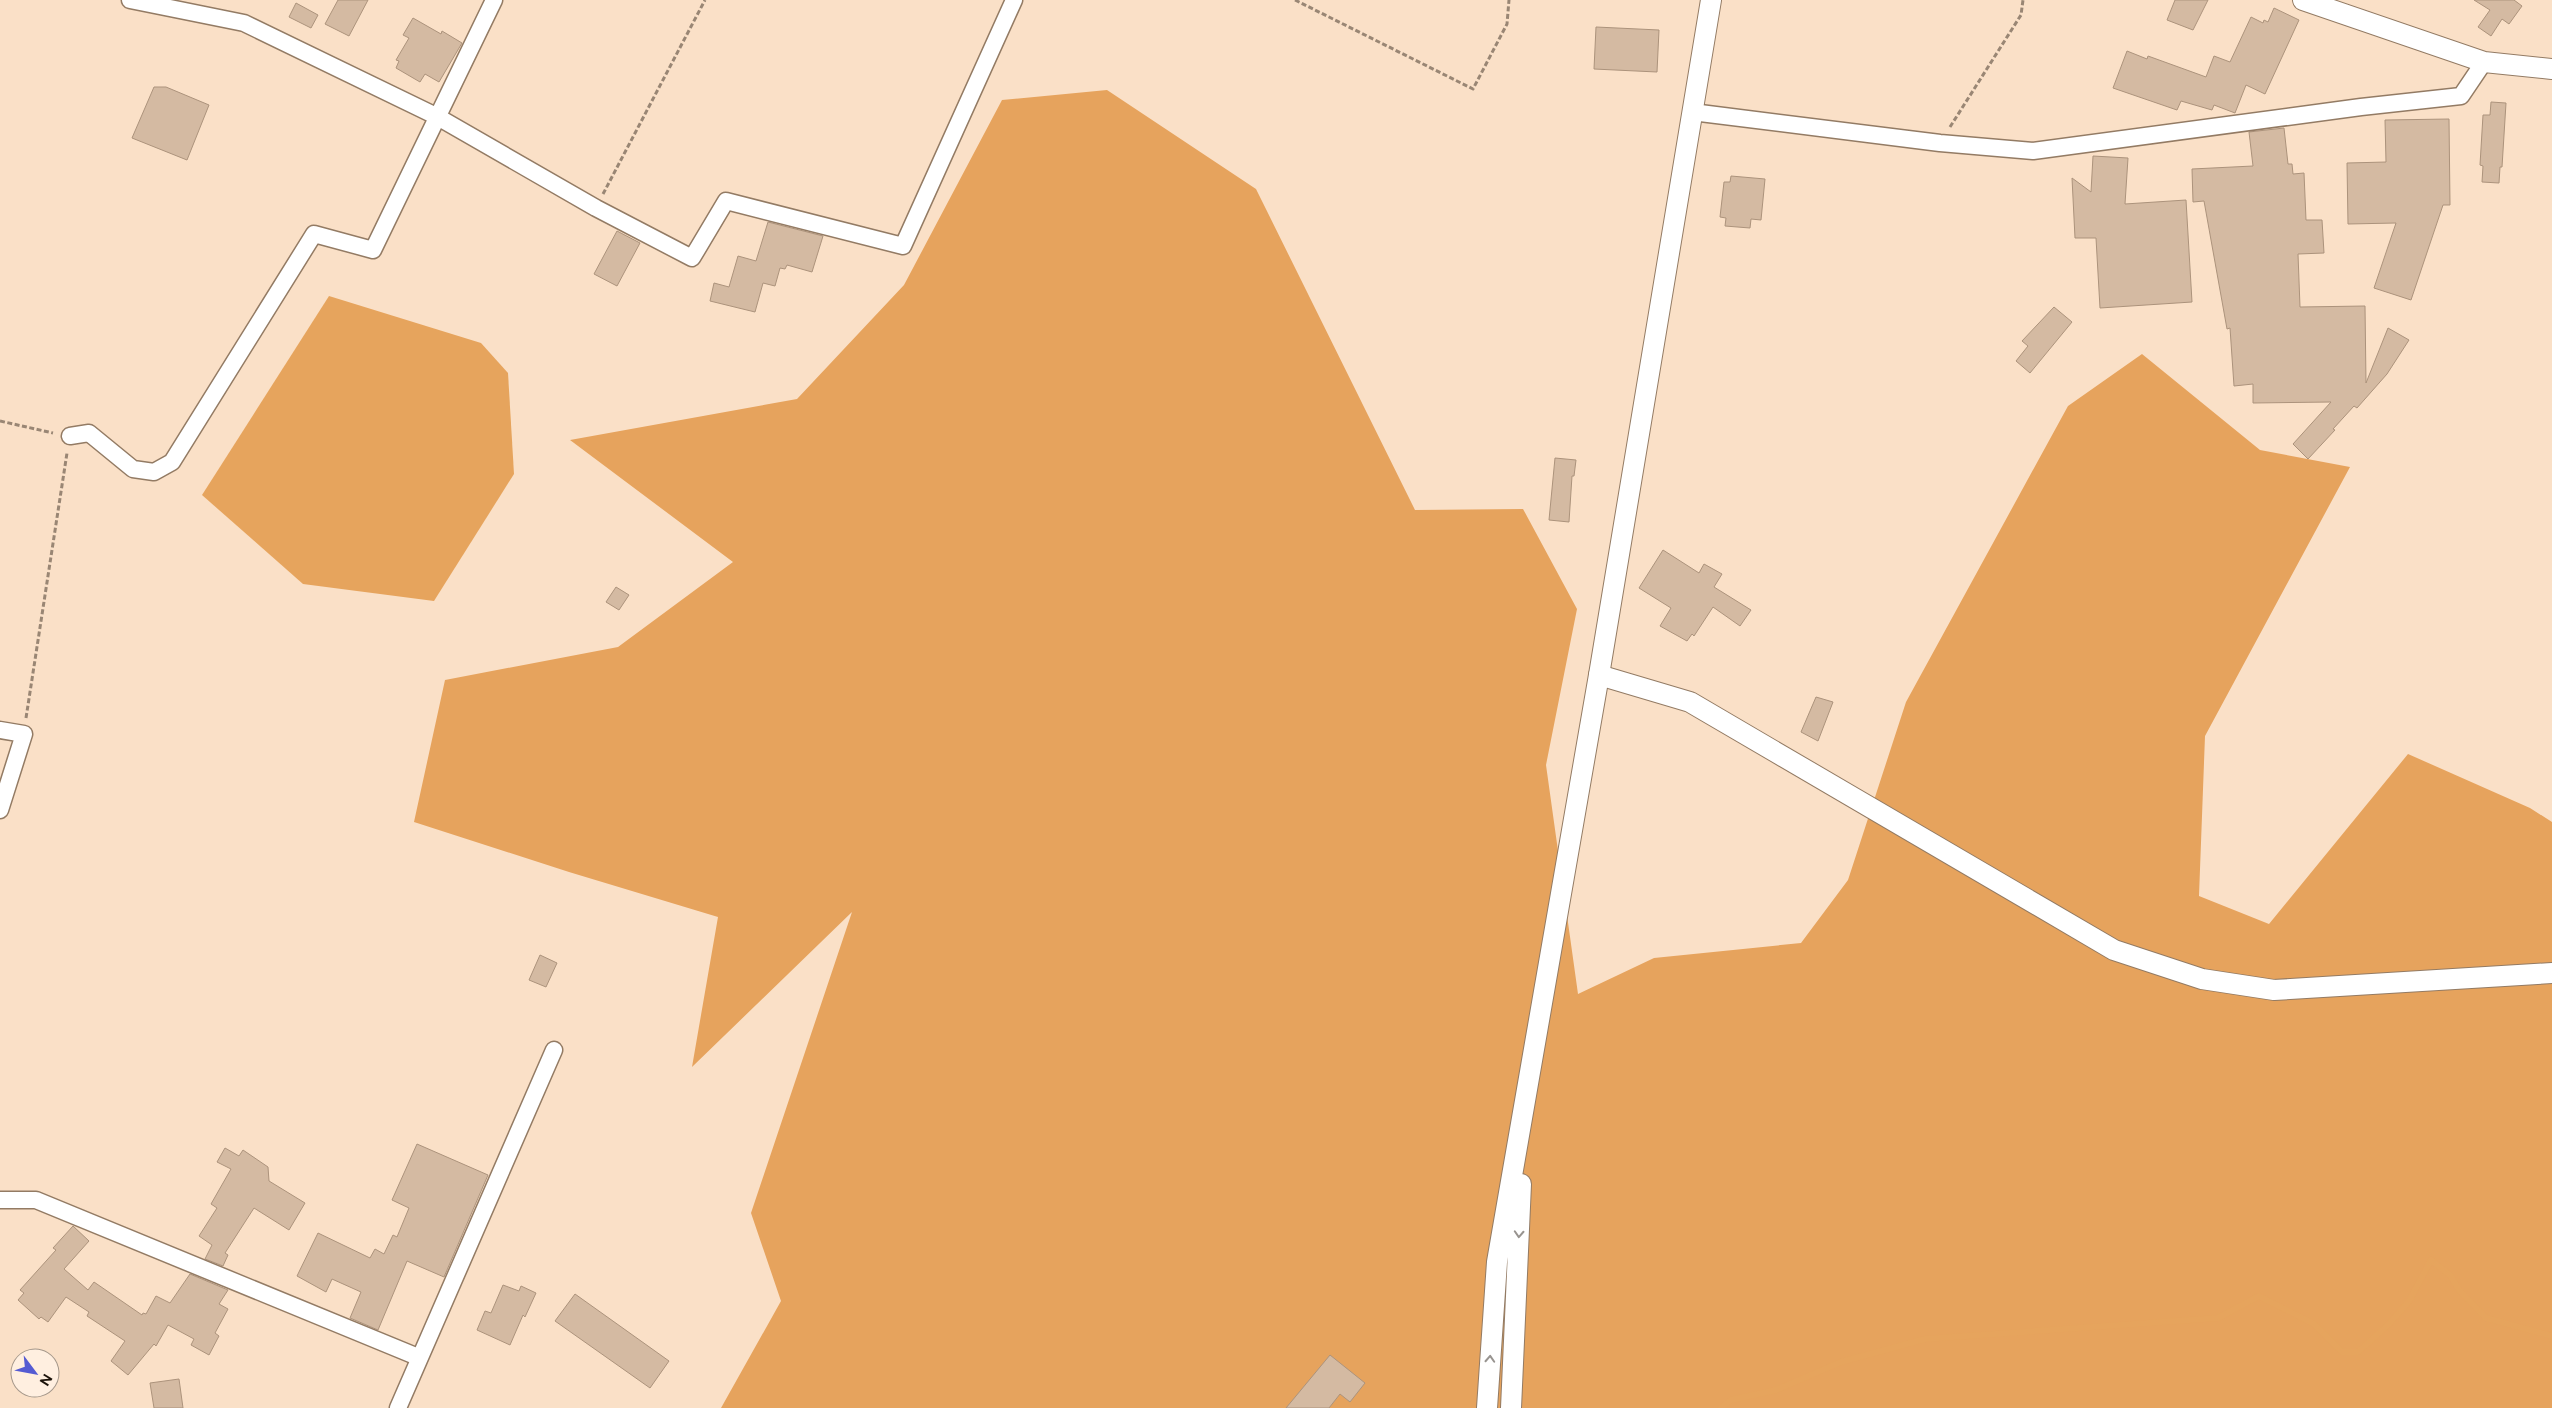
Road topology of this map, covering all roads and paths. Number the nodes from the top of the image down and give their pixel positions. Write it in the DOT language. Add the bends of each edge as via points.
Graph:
graph roads {
  1 [pos="130,0"];
  2 [pos="494,0"];
  3 [pos="705,0"];
  4 [pos="1014,0"];
  5 [pos="1295,0"];
  6 [pos="1509,0"];
  7 [pos="1711,0"];
  8 [pos="2023,0"];
  9 [pos="2303,0"];
  10 [pos="2484,62"];
  11 [pos="2552,69"];
  12 [pos="1692,112"];
  13 [pos="436,116"];
  14 [pos="1940,143"];
  15 [pos="596,208"];
  16 [pos="0,421"];
  17 [pos="70,436"];
  18 [pos="1599,675"];
  19 [pos="0,730"];
  20 [pos="24,734"];
  21 [pos="0,810"];
  22 [pos="2552,973"];
  23 [pos="554,1050"];
  24 [pos="1525,1098"];
  25 [pos="0,1200"];
  26 [pos="418,1358"];
  27 [pos="398,1408"];
  28 [pos="1487,1408"];
  29 [pos="1511,1408"];
  1 -- 13 [label="street" via="244,23"];
  2 -- 13 [label="street"];
  3 -- 15 [label="path"];
  4 -- 15 [label="street" via="903,246 726,201 692,258"];
  5 -- 6 [label="path" via="1473,89 1507,24"];
  7 -- 12 [label="street"];
  8 -- 14 [label="path" via="2021,15"];
  9 -- 10 [label="street"];
  10 -- 11 [label="street"];
  10 -- 14 [label="street" via="2461,96 2033,151"];
  12 -- 14 [label="street"];
  12 -- 18 [label="street"];
  13 -- 15 [label="street"];
  13 -- 17 [label="street" via="373,250 314,234 172,462 154,472 133,469 89,433"];
  16 -- 17 [label="path"];
  17 -- 20 [label="path"];
  18 -- 22 [label="street" via="1690,702 2114,950 2202,979 2274,990"];
  18 -- 24 [label="street"];
  19 -- 20 [label="street"];
  20 -- 21 [label="street"];
  23 -- 26 [label="street"];
  28 -- 24 [label="street, one-way" via="1497,1262"];
  24 -- 29 [label="street, one-way"];
  25 -- 26 [label="street" via="36,1200"];
  26 -- 27 [label="street"];
}
